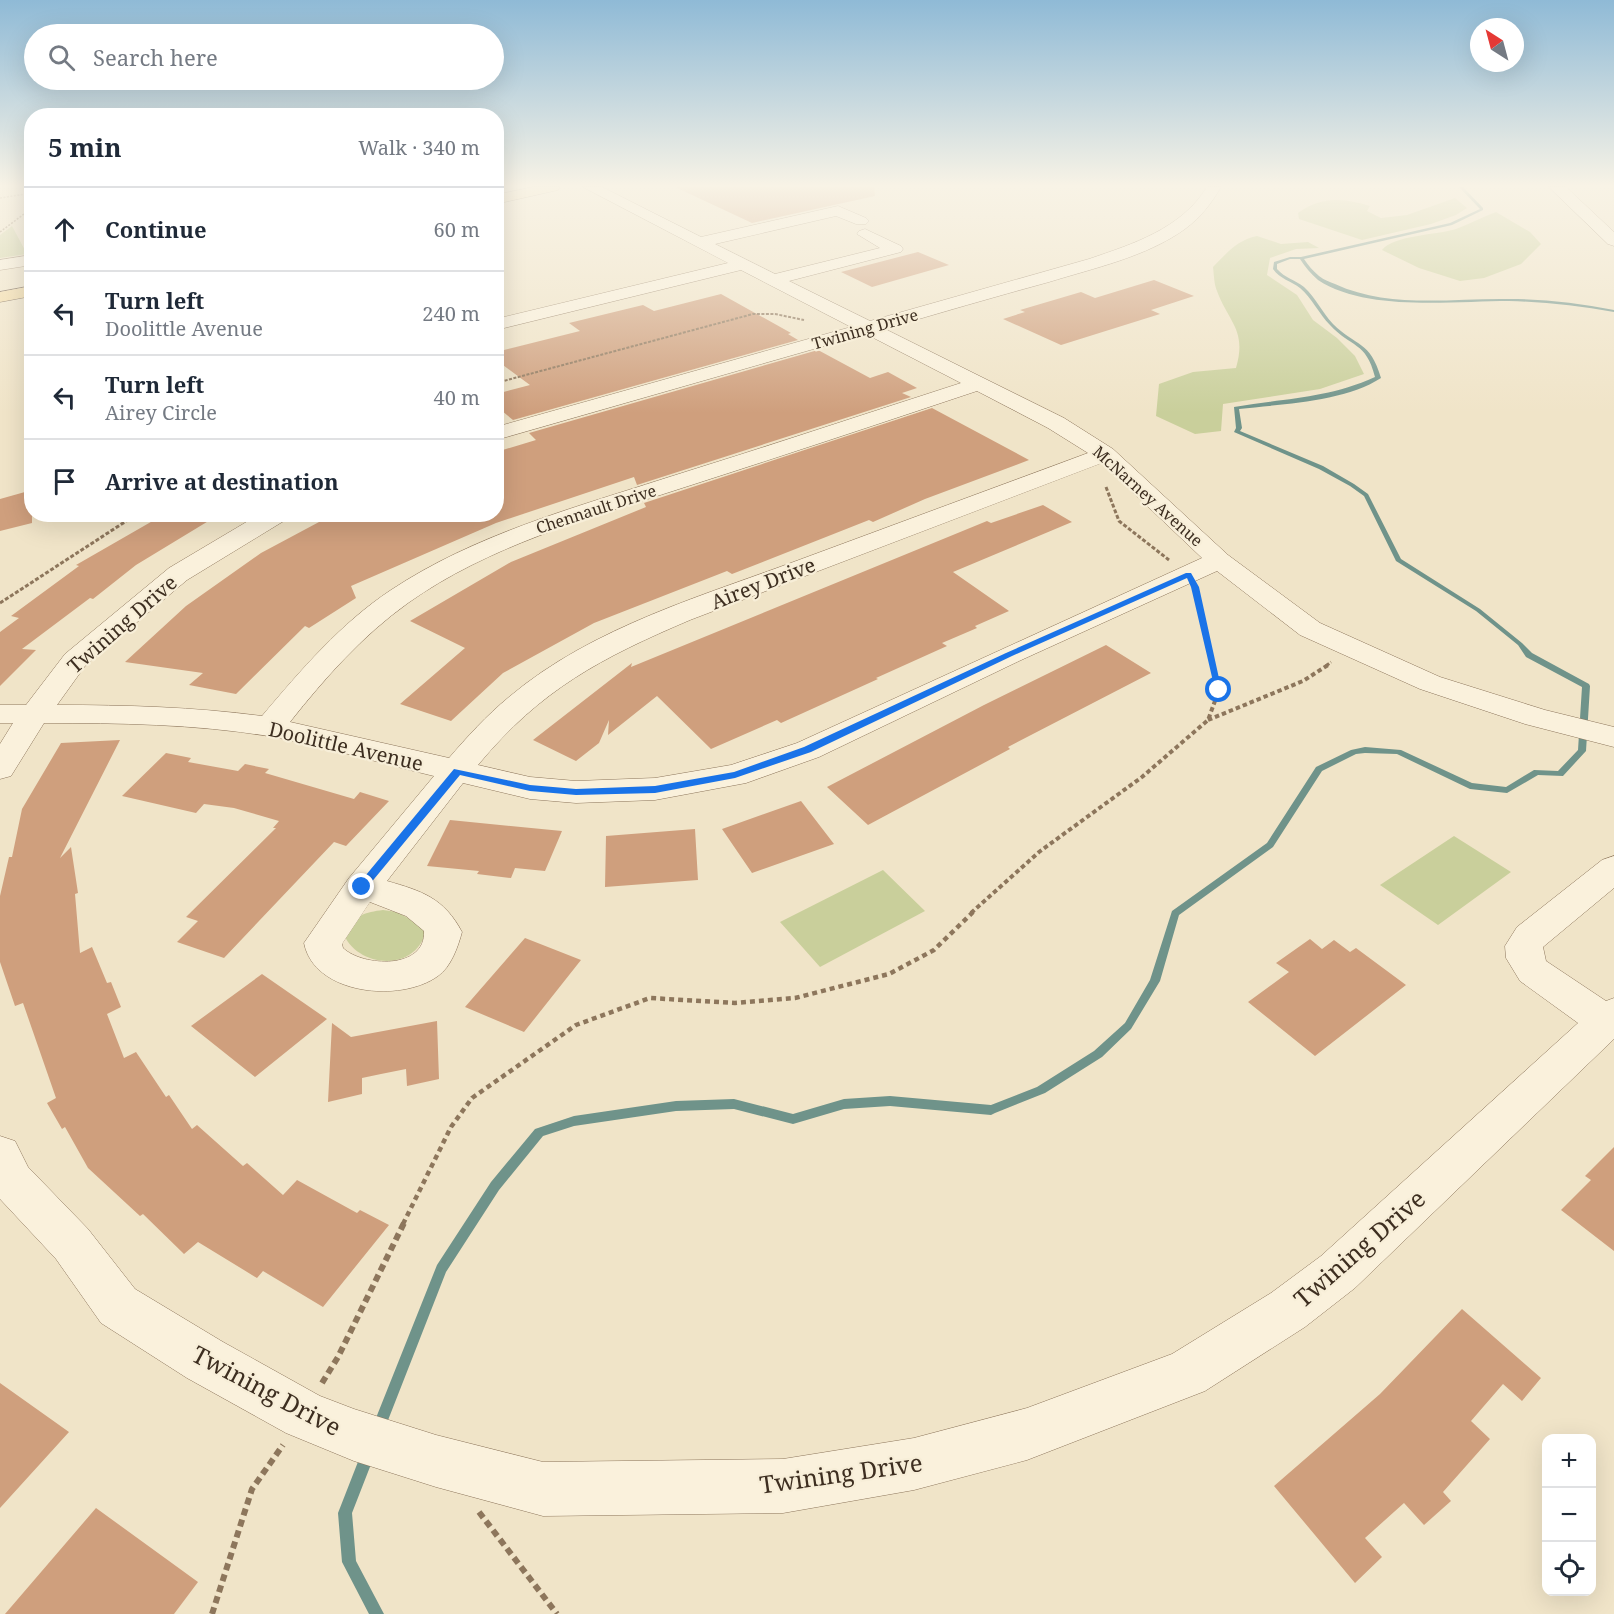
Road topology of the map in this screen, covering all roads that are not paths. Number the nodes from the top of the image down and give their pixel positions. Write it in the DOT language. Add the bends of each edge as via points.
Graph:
graph roads {
  1 [pos="17,262"];
  2 [pos="743,262"];
  3 [pos="842,262"];
  4 [pos="1094,262"];
  5 [pos="1126,262"];
  6 [pos="746,264"];
  7 [pos="0,265"];
  8 [pos="1139,267"];
  9 [pos="1047,276"];
  10 [pos="1106,277"];
  11 [pos="775,279"];
  12 [pos="1068,284"];
  13 [pos="1005,288"];
  14 [pos="24,292"];
  15 [pos="0,297"];
  16 [pos="504,324"];
  17 [pos="868,328"];
  18 [pos="978,384"];
  19 [pos="591,388"];
  20 [pos="611,401"];
  21 [pos="530,405"];
  22 [pos="628,414"];
  23 [pos="549,419"];
  24 [pos="569,433"];
  25 [pos="504,441"];
  26 [pos="1097,457"];
  27 [pos="265,522"];
  28 [pos="466,535"];
  29 [pos="495,545"];
  30 [pos="526,557"];
  31 [pos="1219,560"];
  32 [pos="402,567"];
  33 [pos="426,580"];
  34 [pos="452,595"];
  35 [pos="35,713"];
  36 [pos="0,714"];
  37 [pos="270,727"];
  38 [pos="1610,736"];
  39 [pos="0,769"];
  40 [pos="457,771"];
  41 [pos="1614,869"];
  42 [pos="362,887"];
  43 [pos="1610,1018"];
  44 [pos="0,1155"];
  1 -- 7 [label="street"];
  2 -- 6 [label="street, McNarney Avenue"];
  3 -- 11 [label="street"];
  4 -- 9 [label="street, Twining Drive"];
  5 -- 8 [label="street"];
  6 -- 11 [label="street, McNarney Avenue"];
  6 -- 16 [label="street"];
  9 -- 12 [label="street"];
  9 -- 13 [label="street, Twining Drive"];
  10 -- 12 [label="street"];
  11 -- 17 [label="street, McNarney Avenue"];
  12 -- 13 [label="street" via="1032,294 1018,294"];
  13 -- 17 [label="street, Twining Drive"];
  14 -- 15 [label="main road"];
  17 -- 18 [label="street, McNarney Avenue"];
  17 -- 20 [label="street, Twining Drive"];
  18 -- 26 [label="street, McNarney Avenue" via="1056,423"];
  18 -- 29 [label="street, Chennault Drive" via="722,478 678,472 659,498 611,494 591,521 543,516"];
  19 -- 20 [label="street"];
  20 -- 22 [label="street"];
  20 -- 23 [label="street, Twining Drive"];
  21 -- 23 [label="street"];
  23 -- 24 [label="street"];
  23 -- 25 [label="street, Twining Drive"];
  26 -- 31 [label="street, McNarney Avenue"];
  26 -- 40 [label="street, Airey Drive" via="680,614 608,646 555,678 499,721"];
  27 -- 35 [label="street, Twining Drive" via="178,574 133,610 75,660"];
  28 -- 29 [label="street"];
  29 -- 30 [label="street"];
  29 -- 33 [label="street, Chennault Drive"];
  31 -- 38 [label="street, McNarney Avenue" via="1310,629 1430,683"];
  31 -- 40 [label="street, Doolittle Avenue" via="808,750 735,775 655,789 576,792 530,788"];
  32 -- 33 [label="street"];
  33 -- 34 [label="street"];
  33 -- 37 [label="street, Chennault Drive" via="400,596 334,651"];
  35 -- 36 [label="street, Doolittle Avenue"];
  35 -- 37 [label="street, Doolittle Avenue" via="136,714"];
  35 -- 39 [label="street, Twining Drive"];
  37 -- 40 [label="street, Doolittle Avenue"];
  40 -- 42 [label="street, Airey Drive"];
  41 -- 43 [label="street" via="1524,946 1533,971"];
  43 -- 44 [label="street, Twining Drive" via="1338,1272 1288,1310 1187,1373 1027,1434 914,1464 783,1486 543,1489 354,1435 304,1415 118,1306 72,1244 12,1181"];
}
